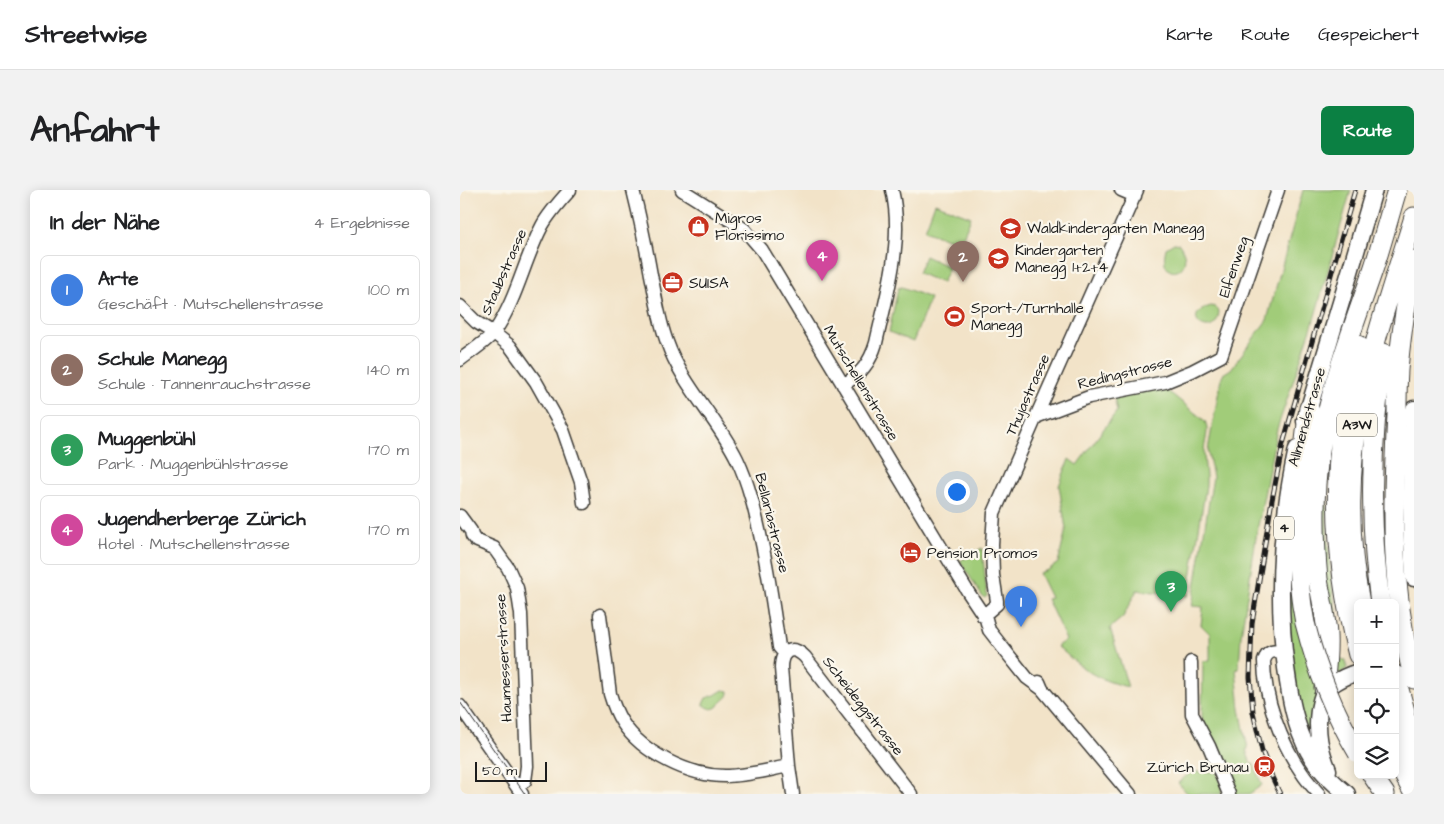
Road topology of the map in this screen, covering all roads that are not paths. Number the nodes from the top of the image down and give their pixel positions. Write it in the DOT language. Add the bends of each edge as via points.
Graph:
graph roads {
  1 [pos="570,190"];
  2 [pos="634,190"];
  3 [pos="682,190"];
  4 [pos="892,190"];
  5 [pos="1121,190"];
  6 [pos="1278,190"];
  7 [pos="1374,190"];
  8 [pos="1397,192"];
  9 [pos="1136,193"];
  10 [pos="1414,217"];
  11 [pos="1409,257"];
  12 [pos="1374,267"];
  13 [pos="460,306"];
  14 [pos="1414,325"];
  15 [pos="494,333"];
  16 [pos="1221,356"];
  17 [pos="460,360"];
  18 [pos="843,385"];
  19 [pos="1308,408"];
  20 [pos="1405,412"];
  21 [pos="1036,417"];
  22 [pos="584,503"];
  23 [pos="460,516"];
  24 [pos="1299,531"];
  25 [pos="1414,578"];
  26 [pos="1354,599"];
  27 [pos="1379,599"];
  28 [pos="1354,608"];
  29 [pos="600,615"];
  30 [pos="985,617"];
  31 [pos="1284,651"];
  32 [pos="785,654"];
  33 [pos="1191,662"];
  34 [pos="1354,673"];
  35 [pos="1414,679"];
  36 [pos="1397,689"];
  37 [pos="1323,694"];
  38 [pos="460,706"];
  39 [pos="1400,717"];
  40 [pos="1414,733"];
  41 [pos="1354,746"];
  42 [pos="1414,764"];
  43 [pos="789,766"];
  44 [pos="1399,766"];
  45 [pos="1375,779"];
  46 [pos="520,790"];
  47 [pos="1342,790"];
  48 [pos="793,794"];
  49 [pos="911,794"];
  50 [pos="1130,794"];
  51 [pos="1229,794"];
  52 [pos="1319,794"];
  53 [pos="1385,794"];
  54 [pos="1414,794"];
  1 -- 15 [label="street, Staubstrasse" via="542,225 506,314"];
  2 -- 32 [label="street, Bellariastrasse" via="667,343 730,444 748,486 769,574 779,647"];
  3 -- 18 [label="street, Mutschellenstrasse" via="752,236"];
  4 -- 18 [label="street" via="896,205 895,253 876,343 863,369"];
  5 -- 9 [label="street"];
  6 -- 16 [label="street, Elfenweg"];
  7 -- 19 [label="main road, Allmendstrasse / 4"];
  8 -- 12 [label="highway, A3W"];
  8 -- 24 [label="highway" via="1337,348 1320,409"];
  9 -- 21 [label="street, Thujastrasse"];
  10 -- 11 [label="highway, A3W"];
  11 -- 20 [label="highway" via="1398,372"];
  11 -- 26 [label="highway, A3W" via="1379,329 1357,427 1352,473"];
  11 -- 27 [label="highway" via="1378,388 1373,441 1372,522"];
  12 -- 28 [label="highway, A3W" via="1351,378 1340,452 1338,531 1343,583"];
  12 -- 37 [label="highway" via="1334,384 1317,470 1318,578 1327,639"];
  13 -- 15 [label="street" via="476,322"];
  14 -- 20 [label="highway"];
  15 -- 17 [label="street, Staubstrasse"];
  15 -- 22 [label="street" via="510,346 536,382 563,430"];
  16 -- 21 [label="street, Redingstrasse" via="1164,382 1089,397"];
  18 -- 30 [label="street, Mutschellenstrasse"];
  19 -- 24 [label="highway" via="1299,491"];
  19 -- 31 [label="main road, Allmendstrasse / 4" via="1292,471 1282,543 1280,602"];
  20 -- 25 [label="main road"];
  20 -- 35 [label="highway" via="1393,511 1399,603"];
  21 -- 30 [label="street, Thujastrasse" via="994,514 993,575 997,604"];
  23 -- 46 [label="street, Haumesserstrasse" via="475,540 494,548 517,588 521,614 527,766"];
  24 -- 41 [label="highway, bridge" via="1299,582 1305,623 1325,689"];
  29 -- 43 [label="street" via="610,694 622,721 638,740 665,759 700,773 737,776"];
  30 -- 50 [label="street, Mutschellenstrasse" via="996,625 1042,689"];
  31 -- 47 [label="main road, Allmendstrasse / 4" via="1294,714 1303,740 1316,762"];
  31 -- 52 [label="street" via="1270,652 1264,661 1271,705 1287,749"];
  32 -- 43 [label="street, Bellariastrasse" via="781,668"];
  32 -- 49 [label="street, Scheideggstrasse" via="795,650 803,654"];
  33 -- 51 [label="street" via="1192,714"];
  34 -- 37 [label="main road" via="1338,680"];
  36 -- 39 [label="highway"];
  37 -- 47 [label="main road" via="1318,713 1318,736 1324,761"];
  38 -- 46 [label="street"];
  39 -- 40 [label="main road"];
  39 -- 42 [label="highway"];
  43 -- 48 [label="street, Bellariastrasse"];
  44 -- 54 [label="highway"];
  45 -- 53 [label="highway"];
}
